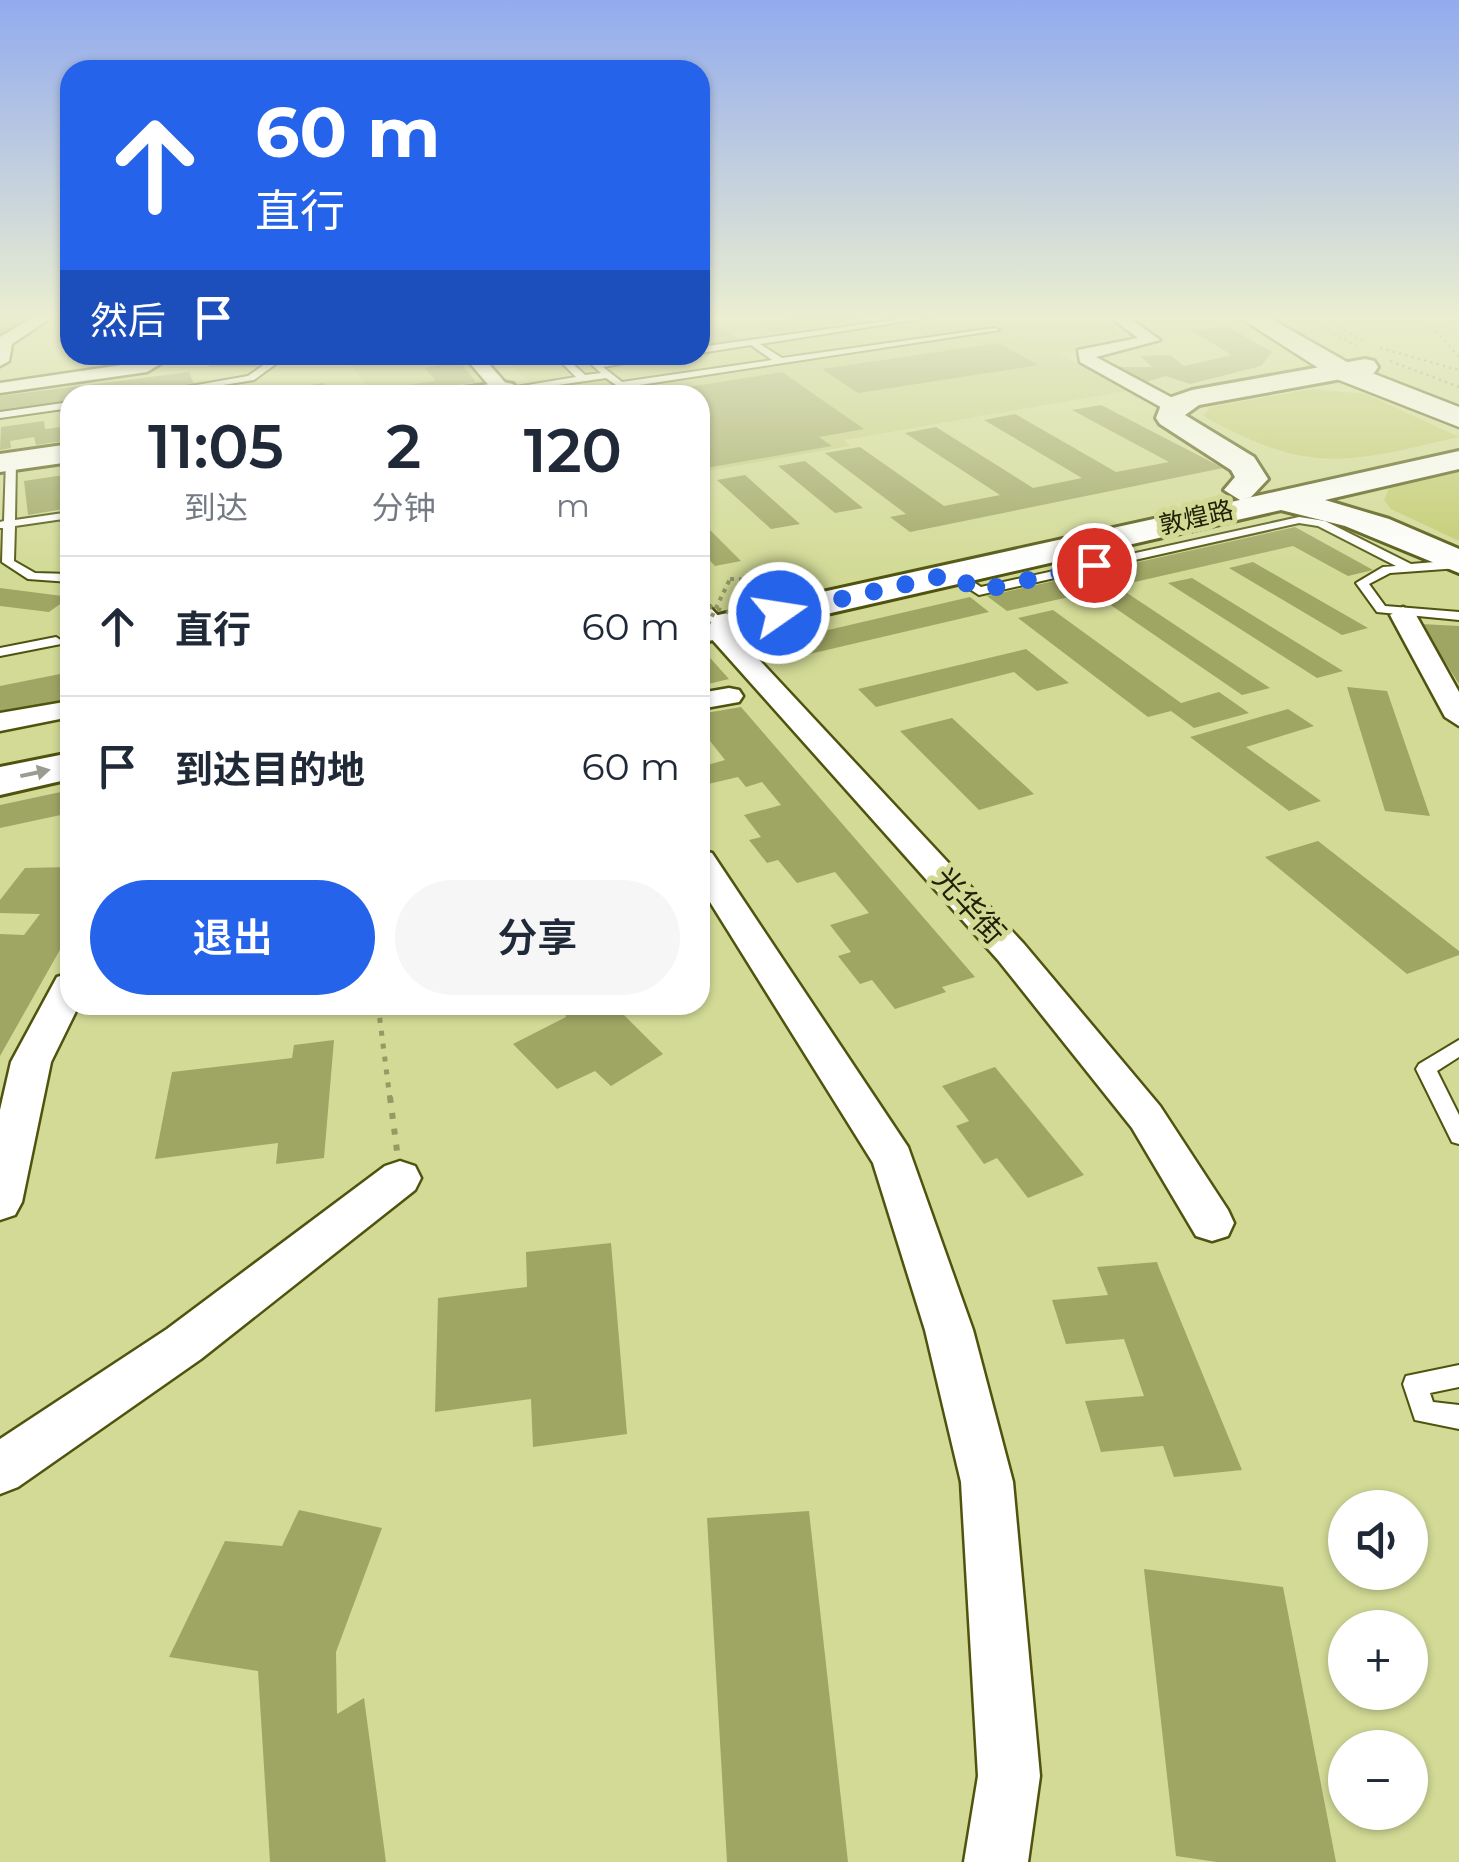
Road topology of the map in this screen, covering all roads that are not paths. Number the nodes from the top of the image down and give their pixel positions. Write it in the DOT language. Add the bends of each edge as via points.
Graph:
graph roads {
  1 [pos="1168,404"];
  2 [pos="1177,404"];
  3 [pos="1429,404"];
  4 [pos="60,406"];
  5 [pos="1172,406"];
  6 [pos="0,414"];
  7 [pos="1459,418"];
  8 [pos="1216,445"];
  9 [pos="1459,446"];
  10 [pos="60,454"];
  11 [pos="1459,460"];
  12 [pos="5,462"];
  13 [pos="1350,468"];
  14 [pos="1385,477"];
  15 [pos="1253,496"];
  16 [pos="60,516"];
  17 [pos="5,524"];
  18 [pos="1388,529"];
  19 [pos="1459,563"];
  20 [pos="1410,569"];
  21 [pos="951,574"];
  22 [pos="60,577"];
  23 [pos="1403,615"];
  24 [pos="710,616"];
  25 [pos="1459,616"];
  26 [pos="710,617"];
  27 [pos="710,625"];
  28 [pos="56,641"];
  29 [pos="0,652"];
  30 [pos="729,696"];
  31 [pos="710,699"];
  32 [pos="60,710"];
  33 [pos="1459,717"];
  34 [pos="0,722"];
  35 [pos="60,732"];
  36 [pos="0,744"];
  37 [pos="60,768"];
  38 [pos="0,781"];
  39 [pos="710,875"];
  40 [pos="60,1005"];
  41 [pos="1459,1047"];
  42 [pos="1459,1136"];
  43 [pos="400,1178"];
  44 [pos="0,1202"];
  45 [pos="1212,1222"];
  46 [pos="1459,1376"];
  47 [pos="1459,1416"];
  48 [pos="0,1469"];
  49 [pos="996,1862"];
  1 -- 5 [label="street"];
  2 -- 5 [label="main road"];
  3 -- 7 [label="highway"];
  4 -- 6 [label="lane"];
  5 -- 8 [label="main road" via="1170,418"];
  8 -- 13 [label="main road" via="1280,465"];
  8 -- 15 [label="main road" via="1243,464"];
  9 -- 13 [label="main road, 敦煌路"];
  10 -- 12 [label="main road"];
  11 -- 14 [label="main road, 敦煌路"];
  12 -- 17 [label="lane"];
  13 -- 15 [label="main road, 敦煌路"];
  14 -- 15 [label="main road, 敦煌路"];
  14 -- 18 [label="main road" via="1353,487 1354,502"];
  15 -- 18 [label="main road" via="1330,509"];
  15 -- 21 [label="main road, 敦煌路"];
  15 -- 24 [label="main road, 敦煌路" via="802,581"];
  16 -- 17 [label="lane"];
  17 -- 22 [label="lane" via="11,566"];
  18 -- 19 [label="main road"];
  19 -- 20 [label="lane"];
  20 -- 21 [label="lane" via="1321,523 1299,520 979,591"];
  20 -- 23 [label="lane" via="1387,570 1362,584 1381,609"];
  21 -- 26 [label="main road, 敦煌路"];
  23 -- 25 [label="lane"];
  23 -- 33 [label="street"];
  27 -- 45 [label="street, 光华街" via="1011,952 1146,1117"];
  28 -- 29 [label="lane"];
  30 -- 31 [label="street"];
  32 -- 34 [label="street"];
  35 -- 36 [label="main road"];
  38 -- 37 [label="main road, one-way"];
  39 -- 49 [label="street" via="894,1159 950,1330 987,1482 1010,1776"];
  40 -- 44 [label="street" via="31,1062"];
  41 -- 42 [label="lane" via="1426,1069"];
  43 -- 48 [label="street" via="184,1344"];
  46 -- 47 [label="lane" via="1414,1384 1424,1412"];
}
